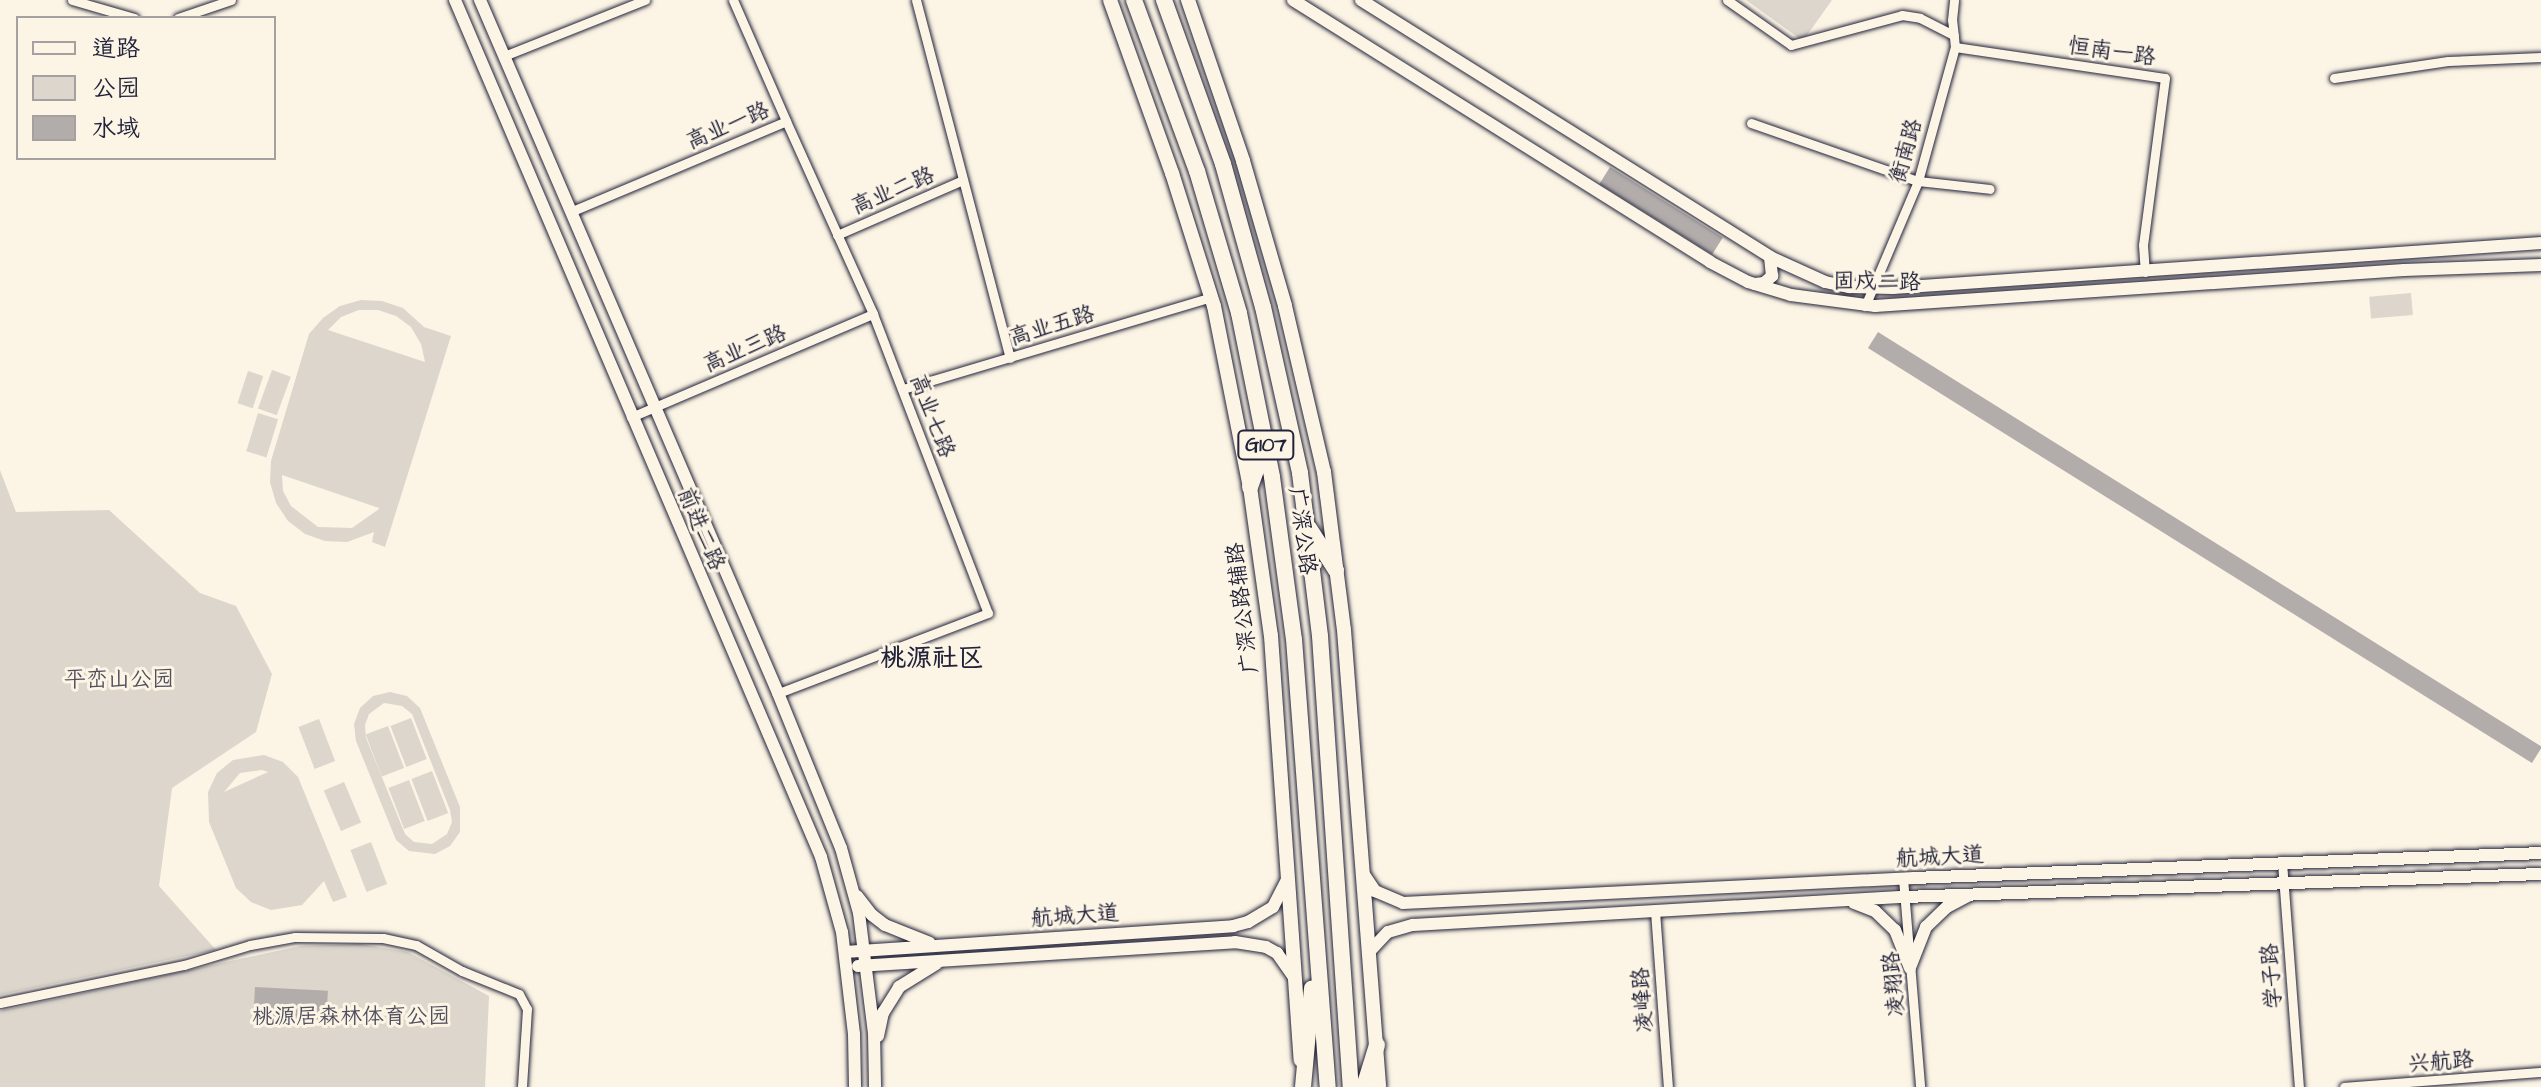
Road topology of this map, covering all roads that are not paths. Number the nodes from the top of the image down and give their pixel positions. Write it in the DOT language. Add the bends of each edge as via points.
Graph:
graph roads {
  1 [pos="72,0"];
  2 [pos="231,0"];
  3 [pos="455,0"];
  4 [pos="480,0"];
  5 [pos="645,0"];
  6 [pos="733,0"];
  7 [pos="916,0"];
  8 [pos="1110,0"];
  9 [pos="1134,0"];
  10 [pos="1164,0"];
  11 [pos="1188,0"];
  12 [pos="1293,0"];
  13 [pos="1361,0"];
  14 [pos="1727,0"];
  15 [pos="1954,0"];
  16 [pos="127,16"];
  17 [pos="184,16"];
  18 [pos="1954,35"];
  19 [pos="1955,47"];
  20 [pos="504,56"];
  21 [pos="2541,57"];
  22 [pos="2334,78"];
  23 [pos="786,121"];
  24 [pos="1751,123"];
  25 [pos="963,180"];
  26 [pos="1918,181"];
  27 [pos="1990,189"];
  28 [pos="570,212"];
  29 [pos="837,235"];
  30 [pos="2541,243"];
  31 [pos="1770,257"];
  32 [pos="2541,265"];
  33 [pos="2145,272"];
  34 [pos="1755,284"];
  35 [pos="1873,288"];
  36 [pos="1211,297"];
  37 [pos="1865,306"];
  38 [pos="873,314"];
  39 [pos="1010,358"];
  40 [pos="903,389"];
  41 [pos="653,408"];
  42 [pos="631,417"];
  43 [pos="1265,443"];
  44 [pos="1250,487"];
  45 [pos="1306,523"];
  46 [pos="1336,570"];
  47 [pos="778,693"];
  48 [pos="2541,853"];
  49 [pos="2282,862"];
  50 [pos="1360,865"];
  51 [pos="2541,874"];
  52 [pos="1903,878"];
  53 [pos="1287,879"];
  54 [pos="2284,881"];
  55 [pos="853,886"];
  56 [pos="1973,894"];
  57 [pos="1904,897"];
  58 [pos="1479,900"];
  59 [pos="1835,901"];
  60 [pos="1655,911"];
  61 [pos="1481,921"];
  62 [pos="1316,942"];
  63 [pos="945,945"];
  64 [pos="864,951"];
  65 [pos="1370,951"];
  66 [pos="845,952"];
  67 [pos="946,961"];
  68 [pos="866,966"];
  69 [pos="847,967"];
  70 [pos="1910,968"];
  71 [pos="1294,977"];
  72 [pos="0,1003"];
  73 [pos="1377,1045"];
  74 [pos="875,1055"];
  75 [pos="2541,1072"];
  76 [pos="1303,1086"];
  77 [pos="522,1087"];
  78 [pos="855,1087"];
  79 [pos="875,1087"];
  80 [pos="1328,1087"];
  81 [pos="1351,1087"];
  82 [pos="1364,1087"];
  83 [pos="1379,1087"];
  84 [pos="1668,1087"];
  85 [pos="1920,1087"];
  86 [pos="2299,1087"];
  87 [pos="2344,1087"];
  1 -- 16 [label="street"];
  2 -- 17 [label="street"];
  3 -- 42 [label="main road, 前进二路"];
  4 -- 20 [label="main road, 前进二路"];
  5 -- 20 [label="street"];
  6 -- 23 [label="street"];
  7 -- 25 [label="street"];
  8 -- 36 [label="main road, 广深公路辅路"];
  9 -- 43 [label="highway, 广深公路 / G107" via="1197,171 1239,313"];
  10 -- 45 [label="highway, 广深公路 / G107" via="1223,164 1263,307"];
  11 -- 46 [label="main road" via="1285,306 1324,472"];
  12 -- 34 [label="main road, 固戍二路" via="1710,262"];
  13 -- 31 [label="main road, 固戍二路"];
  14 -- 18 [label="street" via="1791,45 1902,15"];
  15 -- 18 [label="street, 衡南路"];
  18 -- 19 [label="street, 衡南路"];
  19 -- 26 [label="street, 衡南路"];
  19 -- 33 [label="street, 恒南一路" via="2165,78 2143,245"];
  20 -- 28 [label="main road, 前进二路"];
  21 -- 22 [label="street" via="2448,61"];
  23 -- 28 [label="street, 高业一路"];
  23 -- 29 [label="street, 高业一路"];
  24 -- 26 [label="street"];
  25 -- 29 [label="street, 高业二路"];
  25 -- 39 [label="street"];
  26 -- 27 [label="street"];
  26 -- 35 [label="street, 衡南路"];
  28 -- 41 [label="main road, 前进二路"];
  29 -- 38 [label="street, 高业七路"];
  30 -- 33 [label="main road, 固戍二路"];
  31 -- 34 [label="main road" via="1772,276"];
  31 -- 35 [label="main road, 固戍二路" via="1825,282"];
  32 -- 37 [label="main road, 固戍二路"];
  33 -- 35 [label="main road, 固戍二路"];
  34 -- 37 [label="main road, 固戍二路"];
  35 -- 37 [label="street, 衡南路"];
  36 -- 39 [label="street, 高业五路"];
  36 -- 44 [label="main road, 广深公路辅路"];
  38 -- 40 [label="street, 高业七路"];
  38 -- 41 [label="street, 高业三路"];
  39 -- 40 [label="street, 高业五路"];
  40 -- 47 [label="street, 高业七路" via="988,613"];
  41 -- 42 [label="street, 高业三路"];
  41 -- 47 [label="main road, 前进二路"];
  42 -- 66 [label="main road, 前进二路" via="821,857 840,915"];
  43 -- 44 [label="highway"];
  43 -- 62 [label="highway, 广深公路 / G107" via="1294,639"];
  44 -- 53 [label="main road, 广深公路辅路" via="1271,636"];
  45 -- 46 [label="highway"];
  45 -- 81 [label="highway, 广深公路 / G107" via="1320,636"];
  46 -- 50 [label="main road"];
  47 -- 55 [label="main road, 前进二路"];
  48 -- 49 [label="main road, 航城大道"];
  49 -- 52 [label="main road, 航城大道"];
  49 -- 54 [label="street, 学子路"];
  50 -- 58 [label="main road, 航城大道" via="1375,891 1394,902"];
  50 -- 65 [label="main road"];
  51 -- 54 [label="main road, 航城大道"];
  52 -- 57 [label="street, 凌翔路"];
  52 -- 58 [label="main road, 航城大道"];
  53 -- 63 [label="main road, 航城大道" via="1273,907 1233,926"];
  53 -- 71 [label="main road, 广深公路辅路"];
  54 -- 56 [label="main road, 航城大道"];
  54 -- 86 [label="street, 学子路"];
  55 -- 63 [label="main road" via="862,904 885,925"];
  55 -- 64 [label="main road, 前进二路"];
  56 -- 57 [label="main road, 航城大道"];
  56 -- 70 [label="main road" via="1947,907 1926,927"];
  57 -- 59 [label="main road, 航城大道"];
  57 -- 70 [label="street, 凌翔路"];
  58 -- 61 [label="main road" via="1470,911"];
  59 -- 60 [label="main road, 航城大道"];
  59 -- 70 [label="main road" via="1862,905 1886,920 1903,942"];
  60 -- 61 [label="main road, 航城大道"];
  60 -- 84 [label="street, 凌峰路"];
  61 -- 65 [label="main road, 航城大道" via="1398,928"];
  62 -- 76 [label="highway"];
  62 -- 80 [label="highway, 广深公路 / G107"];
  63 -- 64 [label="main road, 航城大道"];
  64 -- 66 [label="main road, 航城大道"];
  64 -- 68 [label="main road, 前进二路"];
  65 -- 73 [label="main road"];
  66 -- 69 [label="main road, 前进二路"];
  67 -- 68 [label="main road, 航城大道"];
  67 -- 71 [label="main road, 航城大道" via="1235,942 1277,953"];
  67 -- 74 [label="main road" via="899,987 883,1013"];
  68 -- 69 [label="main road, 航城大道"];
  68 -- 74 [label="main road, 前进二路"];
  69 -- 78 [label="main road, 前进二路"];
  70 -- 85 [label="street, 凌翔路"];
  71 -- 76 [label="main road, 广深公路辅路"];
  72 -- 77 [label="street" via="295,937 383,938 416,945 519,994 527,1009"];
  73 -- 82 [label="highway"];
  73 -- 83 [label="main road"];
  74 -- 79 [label="main road, 前进二路"];
  75 -- 87 [label="street, 兴航路"];
}
